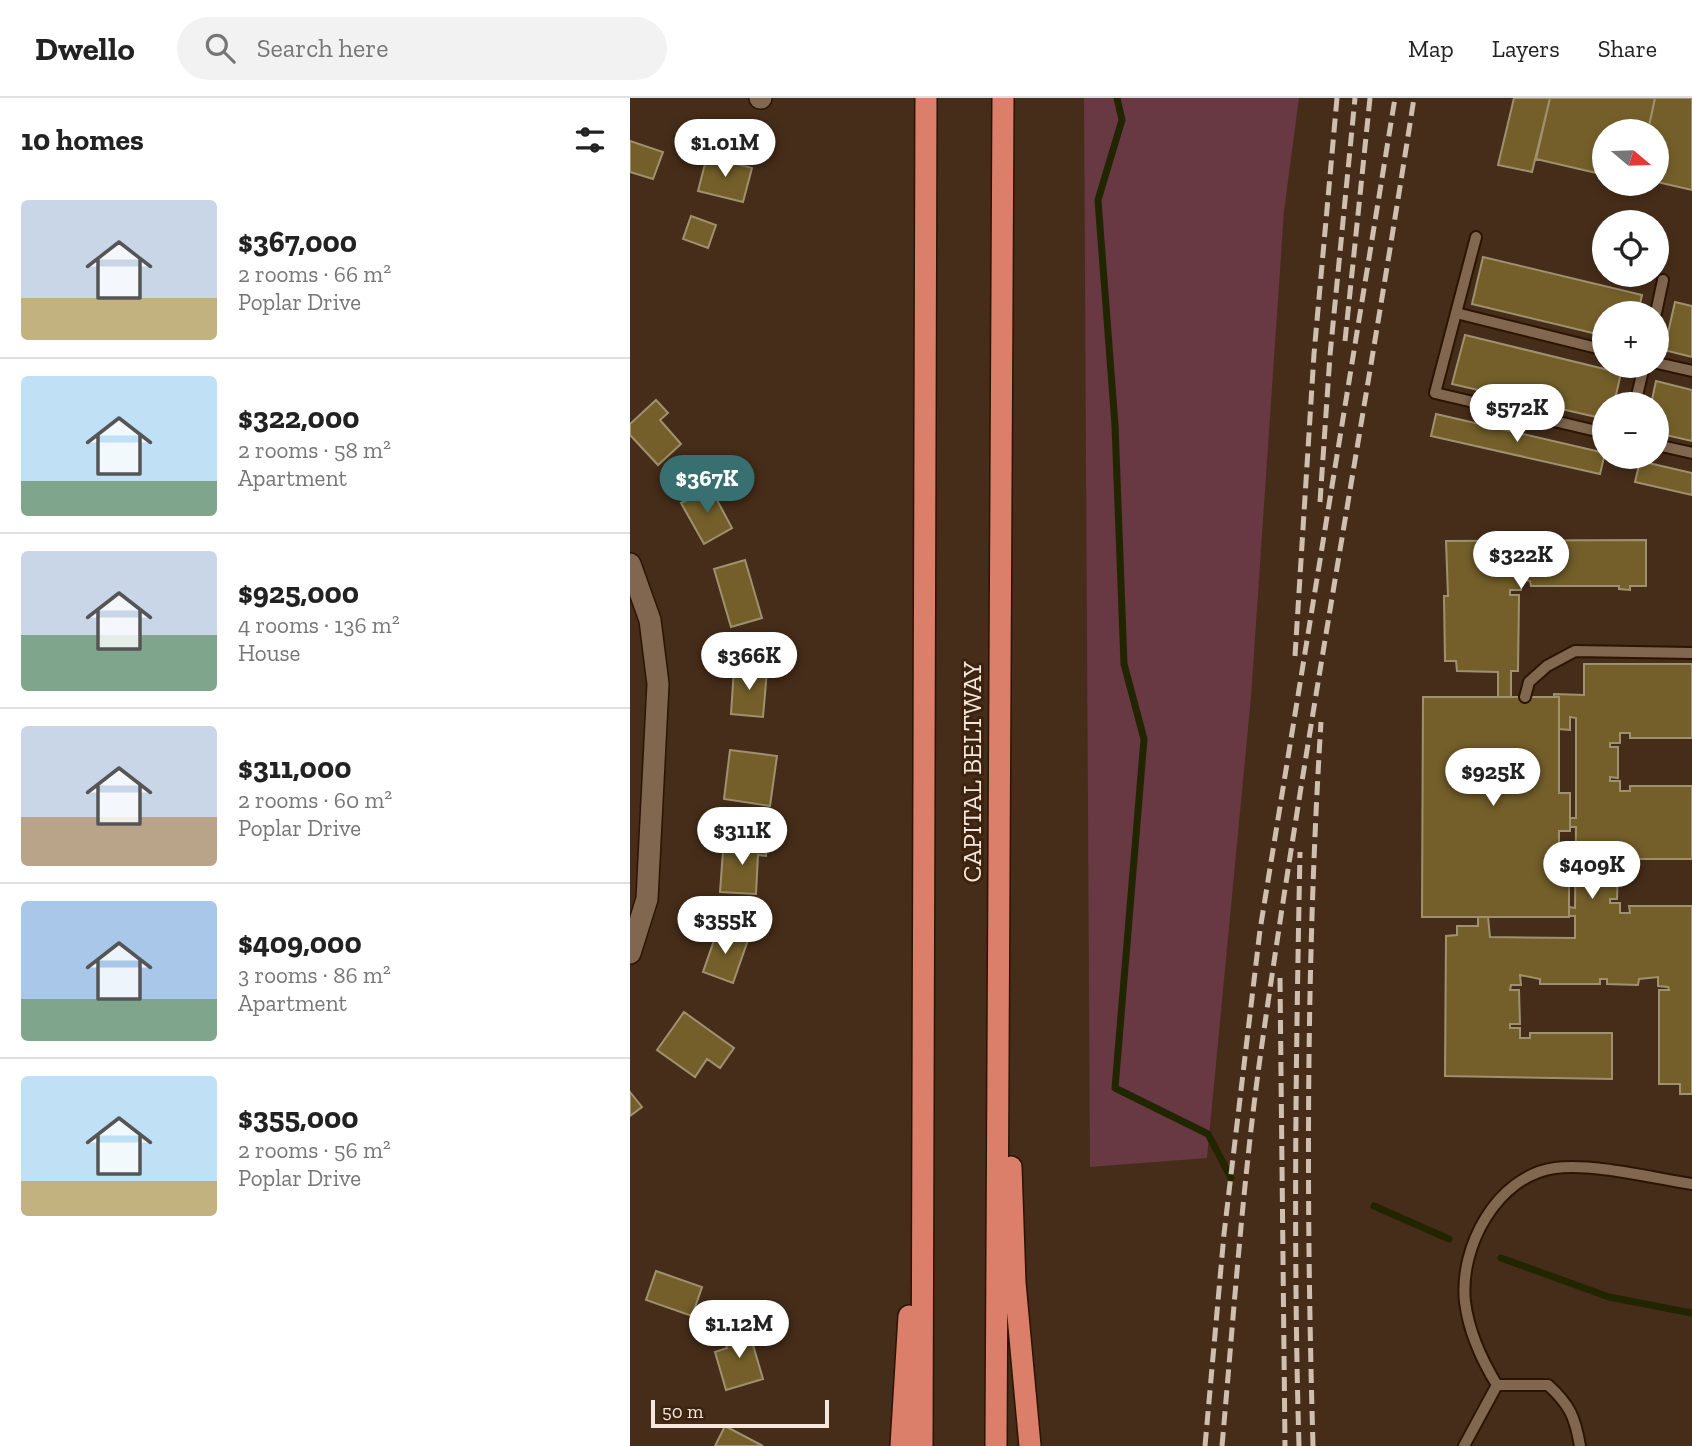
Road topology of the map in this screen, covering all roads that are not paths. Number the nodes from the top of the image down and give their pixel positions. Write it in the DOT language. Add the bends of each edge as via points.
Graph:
graph roads {
  1 [pos="926,98"];
  2 [pos="1003,98"];
  3 [pos="1476,237"];
  4 [pos="1456,313"];
  5 [pos="1592,347"];
  6 [pos="1669,366"];
  7 [pos="1692,371"];
  8 [pos="1592,430"];
  9 [pos="1669,448"];
  10 [pos="1692,453"];
  11 [pos="630,564"];
  12 [pos="1692,653"];
  13 [pos="1525,697"];
  14 [pos="1001,825"];
  15 [pos="640,832"];
  16 [pos="630,953"];
  17 [pos="922,1090"];
  18 [pos="1692,1184"];
  19 [pos="1497,1385"];
  20 [pos="901,1446"];
  21 [pos="922,1446"];
  22 [pos="996,1446"];
  23 [pos="1030,1446"];
  24 [pos="1464,1446"];
  25 [pos="1580,1446"];
  1 -- 17 [label="highway, CAPITAL BELTWAY"];
  2 -- 14 [label="highway, CAPITAL BELTWAY"];
  3 -- 4 [label="lane"];
  4 -- 5 [label="lane"];
  4 -- 8 [label="lane" via="1435,393"];
  6 -- 7 [label="lane"];
  9 -- 10 [label="lane"];
  11 -- 15 [label="street" via="645,599 658,684"];
  12 -- 13 [label="lane" via="1575,651 1529,682"];
  14 -- 22 [label="highway, CAPITAL BELTWAY"];
  14 -- 23 [label="highway" via="1015,1283"];
  15 -- 16 [label="street" via="647,900"];
  17 -- 20 [label="highway"];
  17 -- 21 [label="highway, CAPITAL BELTWAY"];
  18 -- 19 [label="lane" via="1574,1167 1552,1169 1524,1177 1487,1211 1469,1254 1465,1300 1479,1356"];
  19 -- 24 [label="lane"];
  19 -- 25 [label="lane" via="1548,1385 1566,1401"];
}
